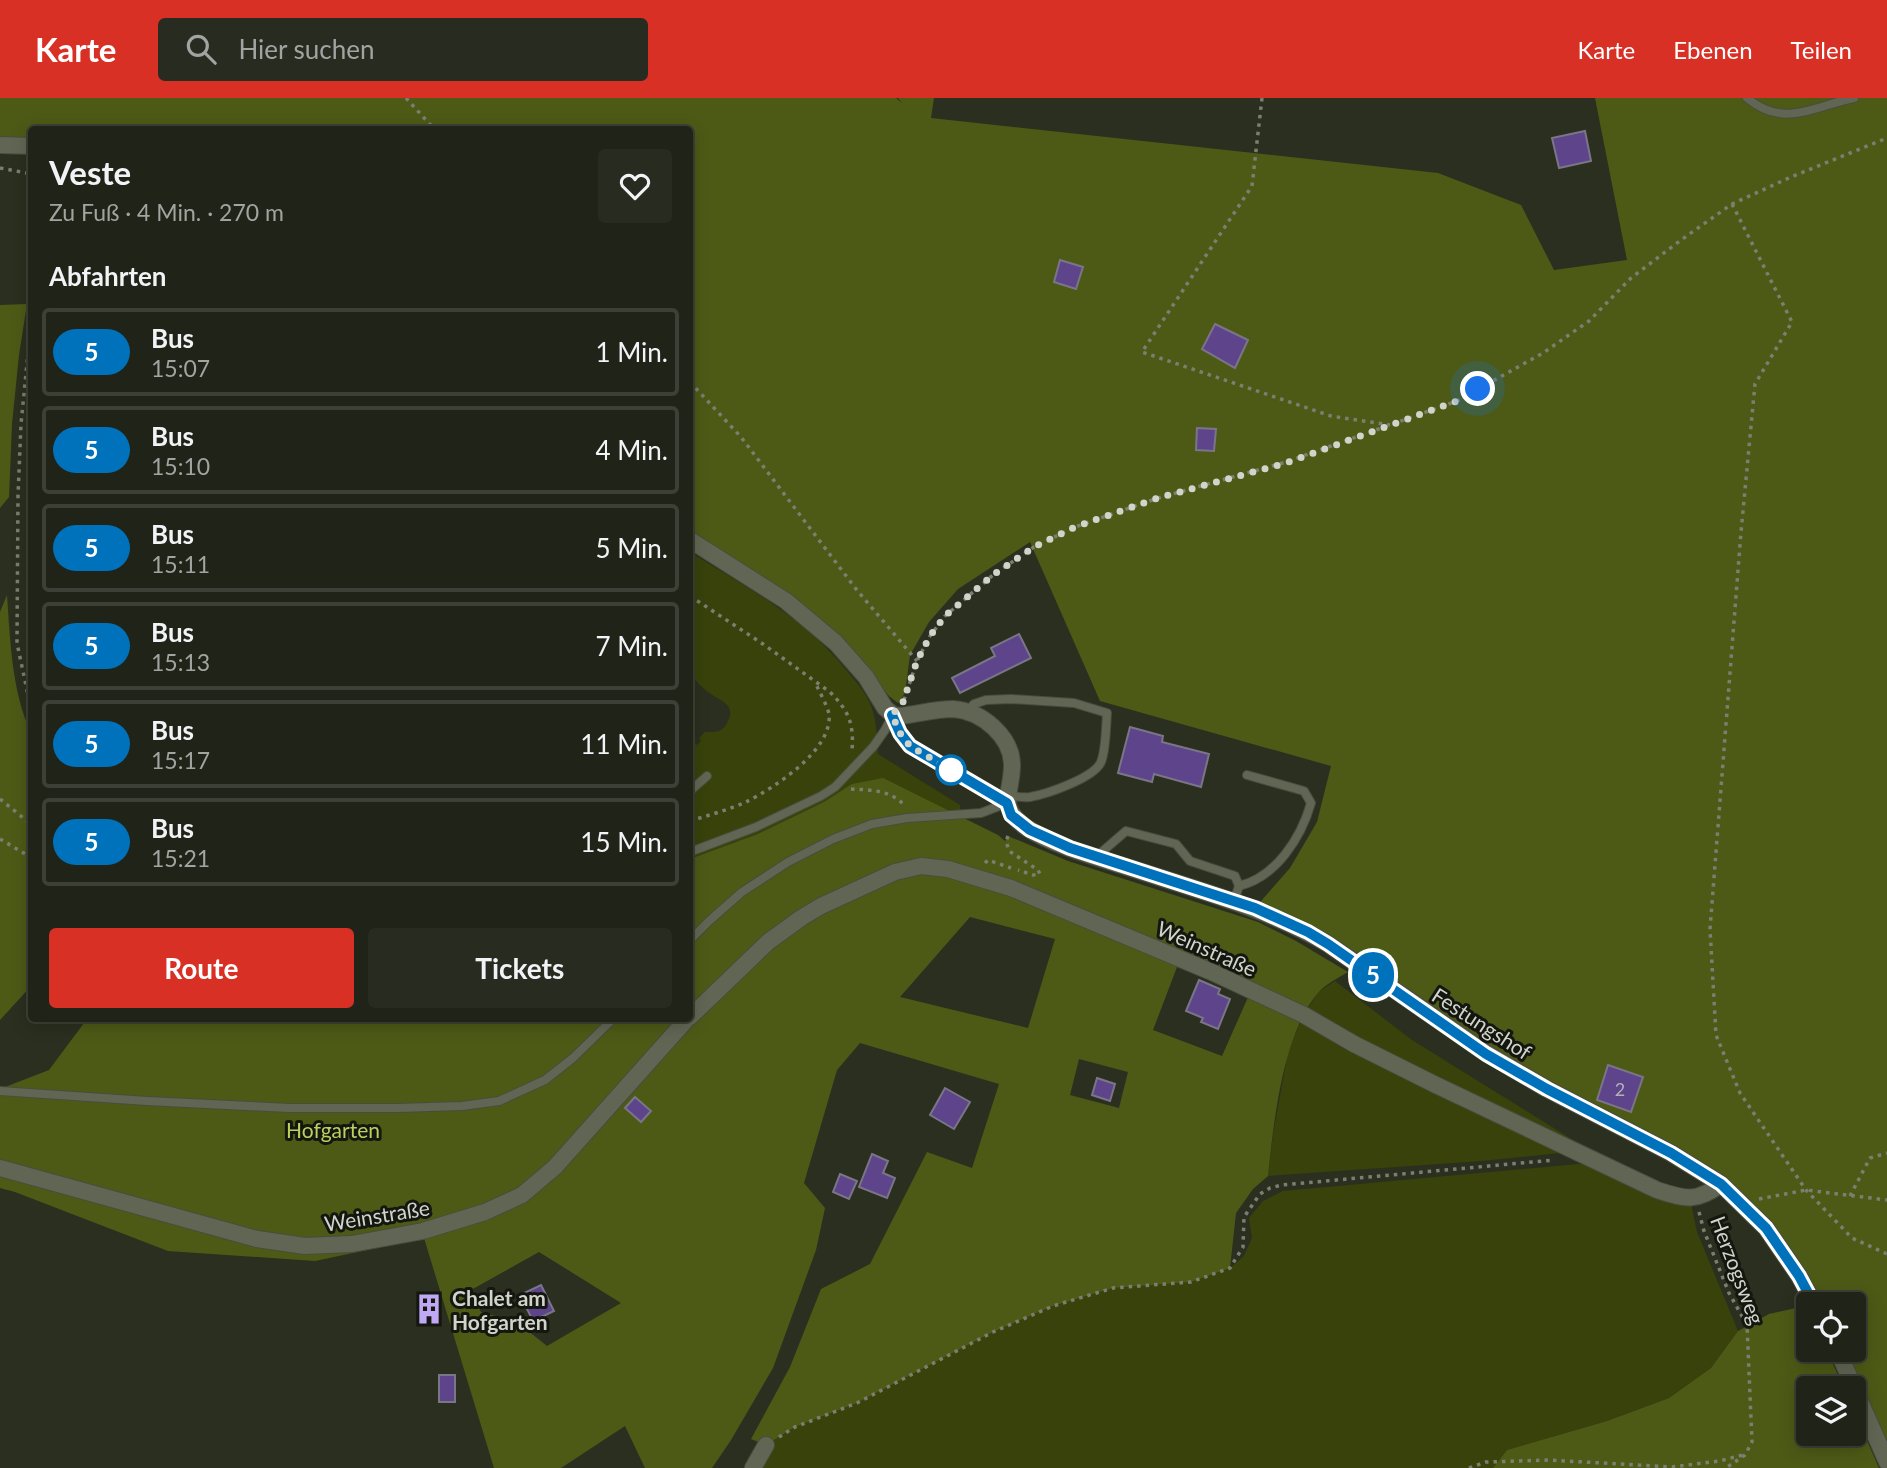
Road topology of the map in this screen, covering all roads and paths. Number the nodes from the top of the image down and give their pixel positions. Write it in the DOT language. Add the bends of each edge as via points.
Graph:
graph roads {
  1 [pos="406,98"];
  2 [pos="1262,98"];
  3 [pos="1747,98"];
  4 [pos="1854,98"];
  5 [pos="431,126"];
  6 [pos="1887,138"];
  7 [pos="0,145"];
  8 [pos="28,146"];
  9 [pos="0,169"];
  10 [pos="28,173"];
  11 [pos="1732,204"];
  12 [pos="28,353"];
  13 [pos="693,385"];
  14 [pos="1392,426"];
  15 [pos="693,542"];
  16 [pos="693,598"];
  17 [pos="917,661"];
  18 [pos="815,682"];
  19 [pos="28,695"];
  20 [pos="967,712"];
  21 [pos="892,715"];
  22 [pos="851,769"];
  23 [pos="1247,775"];
  24 [pos="707,776"];
  25 [pos="835,787"];
  26 [pos="693,788"];
  27 [pos="0,799"];
  28 [pos="1008,799"];
  29 [pos="906,818"];
  30 [pos="693,820"];
  31 [pos="28,822"];
  32 [pos="1008,836"];
  33 [pos="0,839"];
  34 [pos="693,851"];
  35 [pos="28,856"];
  36 [pos="1096,858"];
  37 [pos="985,870"];
  38 [pos="1237,894"];
  39 [pos="693,937"];
  40 [pos="693,1014"];
  41 [pos="610,1022"];
  42 [pos="685,1022"];
  43 [pos="0,1091"];
  44 [pos="1887,1153"];
  45 [pos="1588,1157"];
  46 [pos="0,1168"];
  47 [pos="1721,1184"];
  48 [pos="1806,1190"];
  49 [pos="1850,1196"];
  50 [pos="1695,1199"];
  51 [pos="1887,1200"];
  52 [pos="1744,1206"];
  53 [pos="1887,1254"];
  54 [pos="1808,1292"];
  55 [pos="1843,1362"];
  56 [pos="766,1445"];
  57 [pos="1745,1455"];
  58 [pos="1887,1462"];
  59 [pos="753,1468"];
  60 [pos="1469,1468"];
  61 [pos="1726,1468"];
  1 -- 5 [label="path"];
  2 -- 14 [label="path" via="1252,186 1142,352 1331,416"];
  3 -- 4 [label="lane" via="1772,112 1794,115"];
  6 -- 11 [label="path"];
  7 -- 8 [label="street"];
  9 -- 10 [label="path"];
  11 -- 14 [label="path" via="1631,278 1589,321 1543,353 1457,401"];
  11 -- 48 [label="path" via="1792,322 1755,384 1710,929 1716,1035 1740,1093"];
  12 -- 19 [label="path" via="18,496 17,643"];
  13 -- 17 [label="path" via="740,437"];
  14 -- 17 [label="path" via="1286,463 1158,498 1075,527 1034,547 945,616"];
  15 -- 21 [label="street" via="786,601 836,643"];
  16 -- 18 [label="path"];
  17 -- 21 [label="path" via="903,702"];
  18 -- 22 [label="path" via="840,702 849,718"];
  18 -- 30 [label="path" via="829,714 827,734 815,751 790,775 748,801"];
  20 -- 21 [label="street" via="953,709"];
  20 -- 28 [label="street" via="996,729 1007,745 1012,765"];
  20 -- 28 [label="lane" via="974,704 1011,699 1074,703 1107,713 1097,769 1057,789"];
  21 -- 22 [label="lane" via="873,747"];
  21 -- 28 [label="lane" via="910,746"];
  22 -- 25 [label="lane"];
  23 -- 38 [label="lane" via="1304,791 1311,803 1306,820 1275,866"];
  24 -- 26 [label="lane"];
  25 -- 29 [label="path" via="894,795 904,805"];
  25 -- 34 [label="lane" via="756,827"];
  27 -- 31 [label="path"];
  28 -- 29 [label="lane" via="981,813"];
  28 -- 36 [label="street, Festungshof" via="1011,815 1030,830"];
  29 -- 39 [label="lane" via="872,824 788,862 742,892"];
  32 -- 37 [label="path" via="1009,851 1040,874 988,860"];
  33 -- 35 [label="path"];
  36 -- 38 [label="street, Festungshof"];
  36 -- 38 [label="lane" via="1126,831 1176,844 1190,861 1235,876"];
  38 -- 47 [label="street, Festungshof" via="1255,908 1328,944 1486,1054"];
  40 -- 45 [label="street, Weinstraße" via="768,942 821,906 895,872 921,866 948,869 1010,888 1214,973"];
  41 -- 43 [label="lane" via="545,1080 499,1101 462,1106 289,1108"];
  42 -- 46 [label="street, Weinstraße" via="555,1167 522,1195 423,1231 352,1244 305,1246 257,1239"];
  44 -- 49 [label="path" via="1870,1158"];
  45 -- 50 [label="street, Weinstraße" via="1657,1190"];
  45 -- 56 [label="path" via="1270,1188 1244,1217 1243,1247 1230,1268 1191,1282 1113,1288 1053,1306 857,1403 795,1427"];
  47 -- 50 [label="street"];
  47 -- 52 [label="street, Festungshof"];
  48 -- 49 [label="path"];
  48 -- 52 [label="path"];
  48 -- 53 [label="path" via="1852,1238"];
  49 -- 51 [label="path"];
  50 -- 57 [label="path, Herzogsweg" via="1709,1244 1746,1325 1752,1442"];
  52 -- 54 [label="street, Festungshof" via="1766,1228"];
  55 -- 58 [label="street"];
  56 -- 59 [label="street"];
  57 -- 60 [label="path" via="1672,1467 1549,1460 1486,1462"];
  57 -- 61 [label="path"];
}
